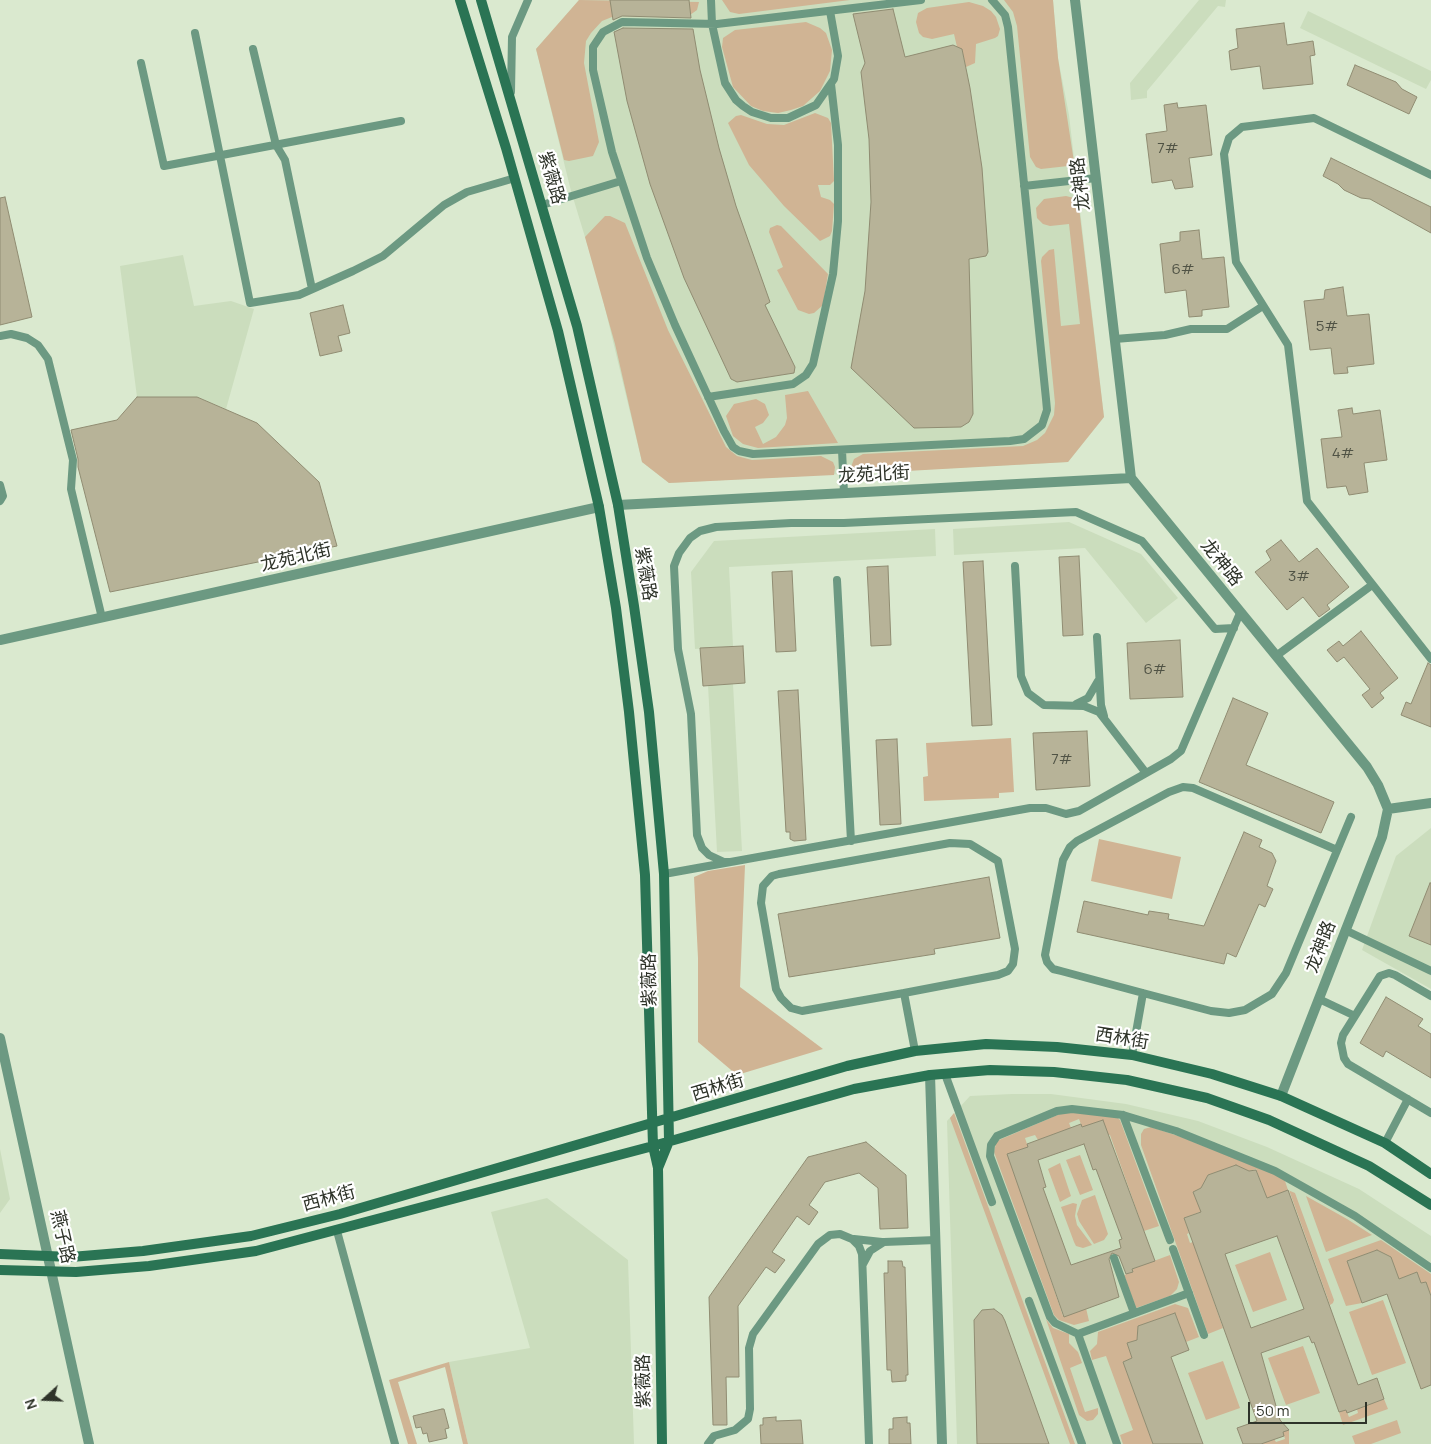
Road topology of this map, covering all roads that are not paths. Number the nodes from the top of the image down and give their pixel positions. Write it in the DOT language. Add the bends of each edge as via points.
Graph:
graph roads {
  1 [pos="460,0"];
  2 [pos="481,0"];
  3 [pos="528,0"];
  4 [pos="711,0"];
  5 [pos="921,0"];
  6 [pos="992,0"];
  7 [pos="1075,0"];
  8 [pos="830,11"];
  9 [pos="712,24"];
  10 [pos="195,33"];
  11 [pos="253,49"];
  12 [pos="141,63"];
  13 [pos="831,84"];
  14 [pos="511,99"];
  15 [pos="402,121"];
  16 [pos="276,145"];
  17 [pos="1431,175"];
  18 [pos="514,178"];
  19 [pos="1096,178"];
  20 [pos="620,181"];
  21 [pos="1024,186"];
  22 [pos="542,205"];
  23 [pos="312,289"];
  24 [pos="1263,306"];
  25 [pos="0,336"];
  26 [pos="1115,339"];
  27 [pos="708,397"];
  28 [pos="842,450"];
  29 [pos="1132,478"];
  30 [pos="0,484"];
  31 [pos="844,493"];
  32 [pos="0,501"];
  33 [pos="618,505"];
  34 [pos="599,507"];
  35 [pos="1016,566"];
  36 [pos="837,580"];
  37 [pos="1372,585"];
  38 [pos="1240,613"];
  39 [pos="102,618"];
  40 [pos="1234,628"];
  41 [pos="1097,637"];
  42 [pos="0,640"];
  43 [pos="1276,656"];
  44 [pos="1431,659"];
  45 [pos="1099,674"];
  46 [pos="1073,705"];
  47 [pos="1105,717"];
  48 [pos="1146,773"];
  49 [pos="1431,803"];
  50 [pos="1388,809"];
  51 [pos="1350,817"];
  52 [pos="851,841"];
  53 [pos="1337,850"];
  54 [pos="731,862"];
  55 [pos="664,874"];
  56 [pos="1345,930"];
  57 [pos="1431,971"];
  58 [pos="904,993"];
  59 [pos="1143,993"];
  60 [pos="1431,996"];
  61 [pos="1319,999"];
  62 [pos="1355,1016"];
  63 [pos="0,1038"];
  64 [pos="915,1051"];
  65 [pos="1132,1055"];
  66 [pos="945,1074"];
  67 [pos="930,1075"];
  68 [pos="1281,1096"];
  69 [pos="1408,1099"];
  70 [pos="1431,1113"];
  71 [pos="1123,1115"];
  72 [pos="669,1119"];
  73 [pos="653,1124"];
  74 [pos="669,1141"];
  75 [pos="1384,1143"];
  76 [pos="653,1146"];
  77 [pos="658,1168"];
  78 [pos="1431,1174"];
  79 [pos="992,1202"];
  80 [pos="1431,1205"];
  81 [pos="336,1231"];
  82 [pos="852,1239"];
  83 [pos="936,1240"];
  84 [pos="1170,1240"];
  85 [pos="884,1242"];
  86 [pos="1173,1250"];
  87 [pos="0,1254"];
  88 [pos="49,1256"];
  89 [pos="1114,1258"];
  90 [pos="863,1264"];
  91 [pos="1431,1268"];
  92 [pos="0,1270"];
  93 [pos="53,1271"];
  94 [pos="1189,1293"];
  95 [pos="1029,1301"];
  96 [pos="1134,1313"];
  97 [pos="1104,1324"];
  98 [pos="1078,1334"];
  99 [pos="1104,1334"];
  100 [pos="1204,1336"];
  101 [pos="89,1444"];
  102 [pos="395,1444"];
  103 [pos="662,1444"];
  104 [pos="708,1444"];
  105 [pos="869,1444"];
  106 [pos="942,1444"];
  107 [pos="1082,1444"];
  108 [pos="1117,1444"];
  1 -- 18 [label="main road, 紫薇路"];
  2 -- 14 [label="main road, 紫薇路"];
  3 -- 14 [label="lane" via="512,37"];
  4 -- 9 [label="lane"];
  5 -- 8 [label="lane"];
  6 -- 21 [label="lane" via="1005,15 1008,27"];
  7 -- 19 [label="street, 龙神路"];
  8 -- 9 [label="lane"];
  8 -- 13 [label="lane" via="838,56"];
  9 -- 13 [label="lane" via="724,83 736,100 752,112 771,118 797,115 816,105"];
  9 -- 20 [label="lane" via="622,22 609,27 597,39 592,54 593,70"];
  10 -- 23 [label="lane" via="250,303 281,299"];
  11 -- 16 [label="lane"];
  12 -- 16 [label="lane" via="164,166"];
  13 -- 27 [label="lane" via="838,145 838,221 833,274 813,364 806,375 793,384"];
  14 -- 22 [label="main road, 紫薇路"];
  15 -- 16 [label="lane"];
  16 -- 23 [label="lane" via="285,160"];
  17 -- 24 [label="lane" via="1314,118 1247,125 1237,130 1227,142 1224,154 1236,257 1238,268"];
  18 -- 23 [label="lane" via="467,192 444,205 383,256"];
  18 -- 34 [label="main road, 紫薇路" via="558,331"];
  19 -- 21 [label="lane"];
  19 -- 26 [label="street, 龙神路"];
  20 -- 22 [label="lane"];
  20 -- 27 [label="lane" via="658,288"];
  21 -- 28 [label="lane" via="1046,399 1042,425 1031,435 1017,440"];
  22 -- 33 [label="main road, 紫薇路" via="577,326"];
  24 -- 26 [label="lane" via="1227,329 1191,329 1165,335"];
  24 -- 37 [label="lane" via="1288,345 1307,501"];
  25 -- 39 [label="lane" via="12,334 27,338 38,345 48,359 72,460 71,489"];
  26 -- 29 [label="street, 龙神路"];
  27 -- 28 [label="lane" via="728,440 739,451 753,454"];
  28 -- 31 [label="lane"];
  29 -- 31 [label="street, 龙苑北街"];
  29 -- 38 [label="street, 龙神路"];
  30 -- 32 [label="lane" via="3,496"];
  31 -- 33 [label="street, 龙苑北街"];
  33 -- 55 [label="main road, 紫薇路" via="649,712"];
  34 -- 39 [label="street, 龙苑北街"];
  34 -- 73 [label="main road, 紫薇路" via="616,608 645,875"];
  35 -- 46 [label="lane" via="1022,682 1032,698 1044,705"];
  36 -- 52 [label="lane"];
  37 -- 43 [label="lane"];
  37 -- 44 [label="lane"];
  38 -- 40 [label="lane"];
  38 -- 43 [label="street, 龙神路"];
  39 -- 42 [label="street, 龙苑北街"];
  40 -- 48 [label="lane" via="1185,744 1171,759"];
  40 -- 54 [label="lane" via="1215,629 1142,540 1076,512 838,524 791,523 716,527 700,531 690,538 674,566 678,650 691,714 697,835 702,848 709,854"];
  41 -- 45 [label="lane"];
  43 -- 50 [label="street, 龙神路" via="1367,768"];
  45 -- 46 [label="lane" via="1092,694"];
  45 -- 47 [label="lane"];
  46 -- 47 [label="lane" via="1092,707"];
  47 -- 48 [label="lane"];
  48 -- 52 [label="lane" via="1073,813 1030,808"];
  49 -- 50 [label="street"];
  50 -- 56 [label="street, 龙神路" via="1382,837"];
  51 -- 53 [label="lane"];
  52 -- 54 [label="lane"];
  53 -- 59 [label="lane" via="1286,974 1272,994 1245,1010 1230,1013"];
  53 -- 59 [label="lane" via="1193,788 1183,787 1077,841 1063,860 1045,955 1047,962 1061,972"];
  54 -- 55 [label="lane"];
  55 -- 72 [label="main road, 紫薇路"];
  56 -- 57 [label="lane"];
  56 -- 61 [label="street, 龙神路"];
  58 -- 58 [label="lane" via="802,1011 791,1008 776,989 761,904 763,886 772,876 779,874 950,843 970,844 995,858 1002,869 1015,949 1013,964 1008,971 998,975"];
  58 -- 64 [label="lane"];
  59 -- 65 [label="lane"];
  60 -- 62 [label="lane" via="1394,975 1384,974"];
  61 -- 62 [label="lane"];
  61 -- 68 [label="street, 龙神路"];
  62 -- 69 [label="lane" via="1341,1043 1344,1058 1354,1068"];
  63 -- 88 [label="street, 燕子路"];
  64 -- 65 [label="main road, 西林街" via="986,1044"];
  64 -- 72 [label="main road, 西林街" via="847,1066"];
  65 -- 68 [label="main road, 西林街" via="1212,1074"];
  66 -- 67 [label="main road, 西林街"];
  66 -- 79 [label="lane"];
  66 -- 80 [label="main road, 西林街" via="990,1070 1054,1072 1127,1080 1207,1098 1270,1120 1369,1166"];
  67 -- 74 [label="main road, 西林街" via="854,1089"];
  67 -- 83 [label="street"];
  68 -- 75 [label="main road, 西林街"];
  69 -- 70 [label="lane"];
  69 -- 75 [label="lane"];
  71 -- 84 [label="lane"];
  71 -- 91 [label="lane" via="1204,1140 1275,1171 1355,1216"];
  71 -- 98 [label="lane" via="1064,1109 997,1136 990,1150 1050,1316 1055,1323"];
  72 -- 73 [label="main road, 西林街"];
  72 -- 74 [label="main road, 紫薇路"];
  73 -- 76 [label="main road, 紫薇路"];
  73 -- 88 [label="main road, 西林街" via="340,1214 251,1236 143,1251"];
  74 -- 76 [label="main road, 西林街"];
  74 -- 77 [label="main road, 紫薇路"];
  75 -- 78 [label="main road, 西林街"];
  76 -- 77 [label="main road, 紫薇路"];
  76 -- 81 [label="main road, 西林街"];
  77 -- 103 [label="main road, 紫薇路"];
  81 -- 93 [label="main road, 西林街" via="246,1252 149,1266"];
  81 -- 102 [label="lane"];
  82 -- 85 [label="lane"];
  82 -- 90 [label="lane" via="859,1246"];
  82 -- 104 [label="lane" via="836,1234 818,1244 753,1334 749,1348 748,1418 735,1430 714,1436"];
  83 -- 85 [label="lane"];
  83 -- 106 [label="street"];
  85 -- 90 [label="lane" via="870,1251"];
  86 -- 100 [label="lane"];
  87 -- 88 [label="main road, 西林街"];
  88 -- 93 [label="street, 燕子路"];
  89 -- 96 [label="lane"];
  90 -- 105 [label="lane"];
  92 -- 93 [label="main road, 西林街"];
  93 -- 101 [label="street, 燕子路"];
  94 -- 96 [label="lane"];
  95 -- 107 [label="lane"];
  96 -- 97 [label="lane"];
  97 -- 98 [label="lane"];
  97 -- 99 [label="lane"];
  98 -- 108 [label="lane"];
}
